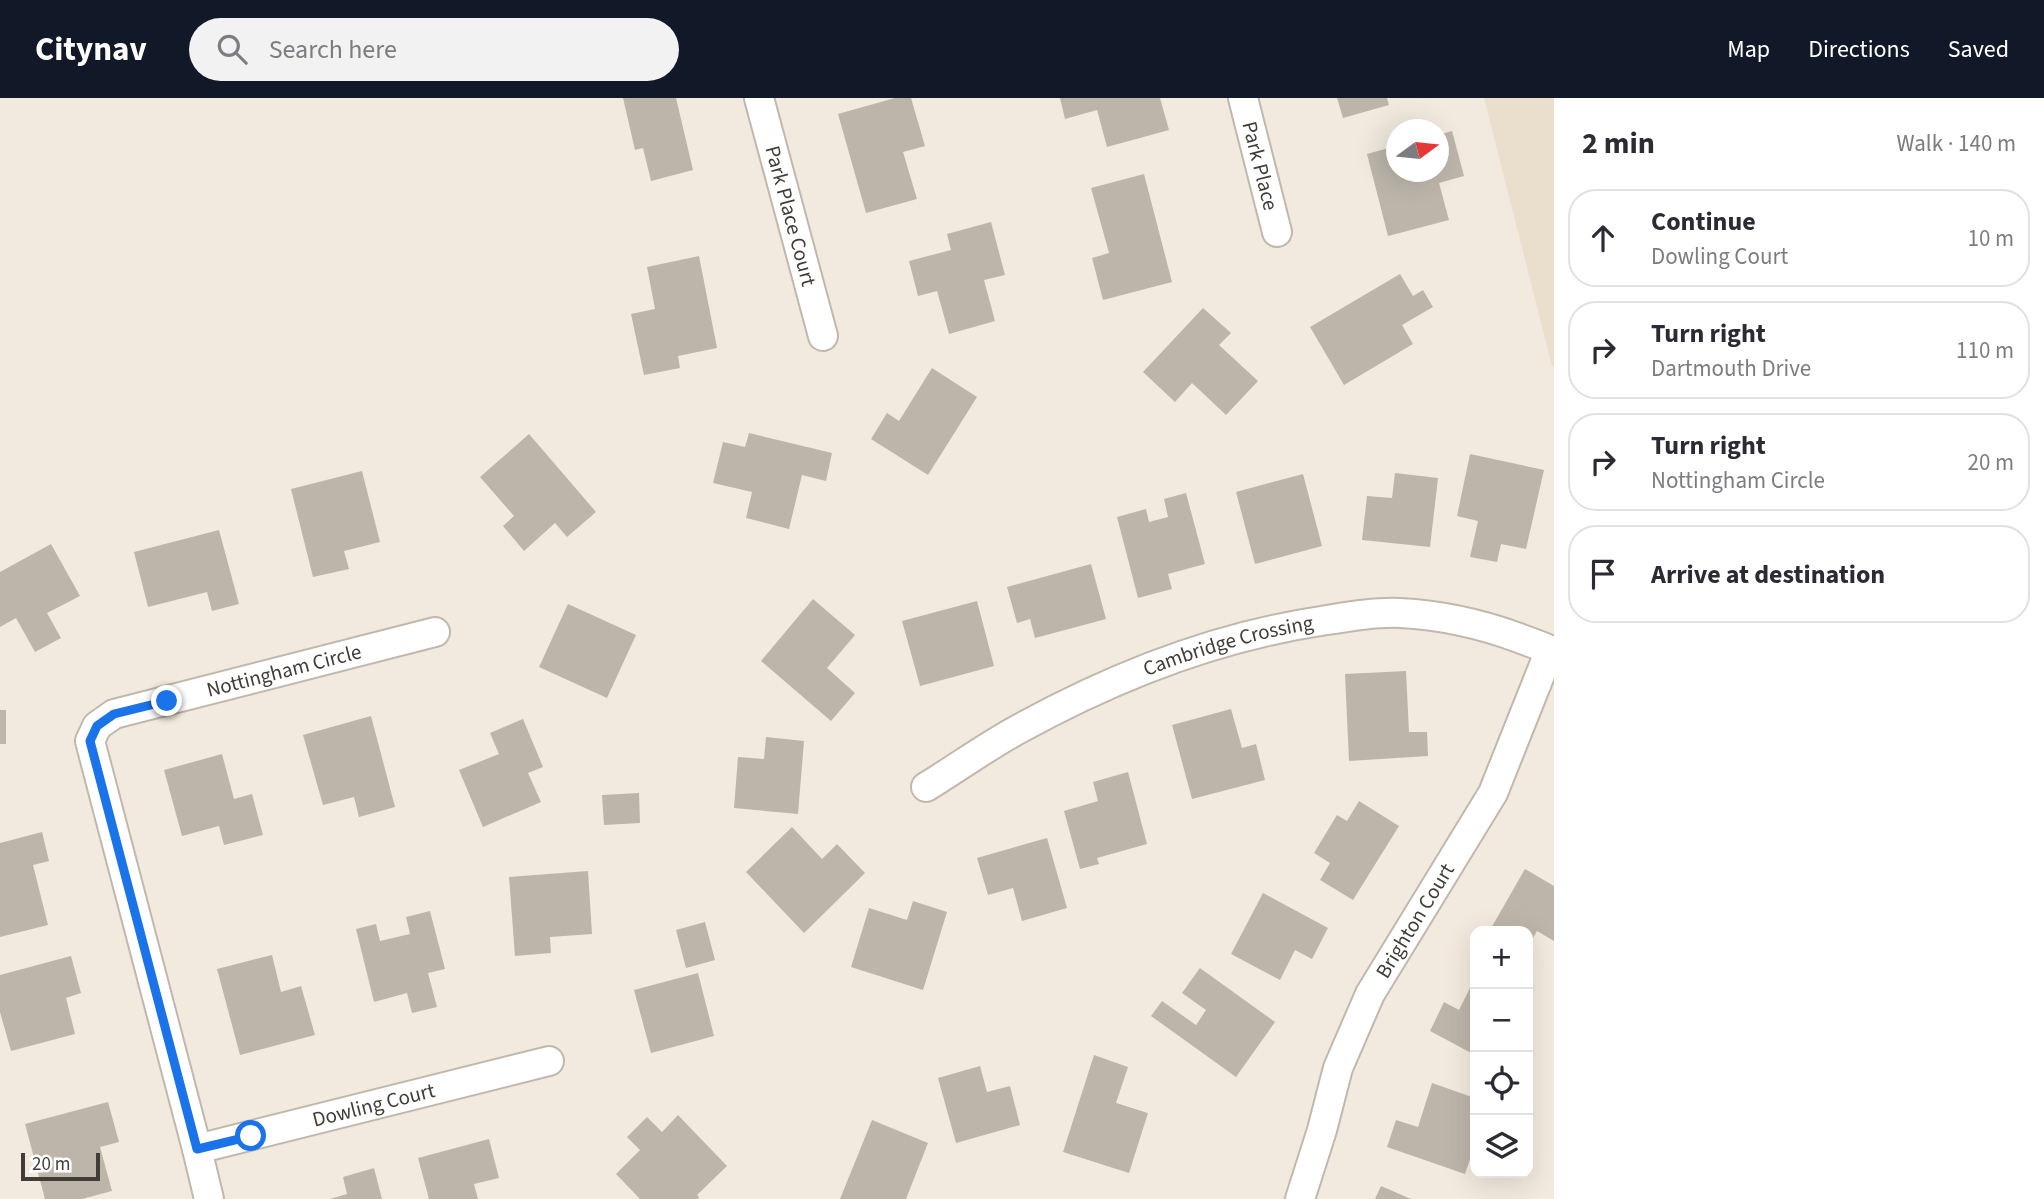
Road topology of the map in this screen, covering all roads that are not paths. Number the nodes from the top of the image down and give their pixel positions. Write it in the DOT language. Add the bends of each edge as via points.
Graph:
graph roads {
  1 [pos="760,98"];
  2 [pos="1243,98"];
  3 [pos="1277,232"];
  4 [pos="823,336"];
  5 [pos="435,632"];
  6 [pos="1552,651"];
  7 [pos="926,787"];
  8 [pos="549,1061"];
  9 [pos="197,1149"];
  10 [pos="209,1199"];
  11 [pos="1300,1199"];
  1 -- 4 [label="street, Park Place Court"];
  2 -- 3 [label="street, Park Place"];
  5 -- 9 [label="street, Nottingham Circle" via="114,714 97,726 90,741"];
  6 -- 7 [label="street, Cambridge Crossing" via="1492,628 1398,613 1280,627 1176,657 1081,698 1014,732"];
  6 -- 11 [label="street, Brighton Court" via="1493,793 1370,994 1338,1068"];
  8 -- 9 [label="street, Dowling Court"];
  9 -- 10 [label="street"];
}
